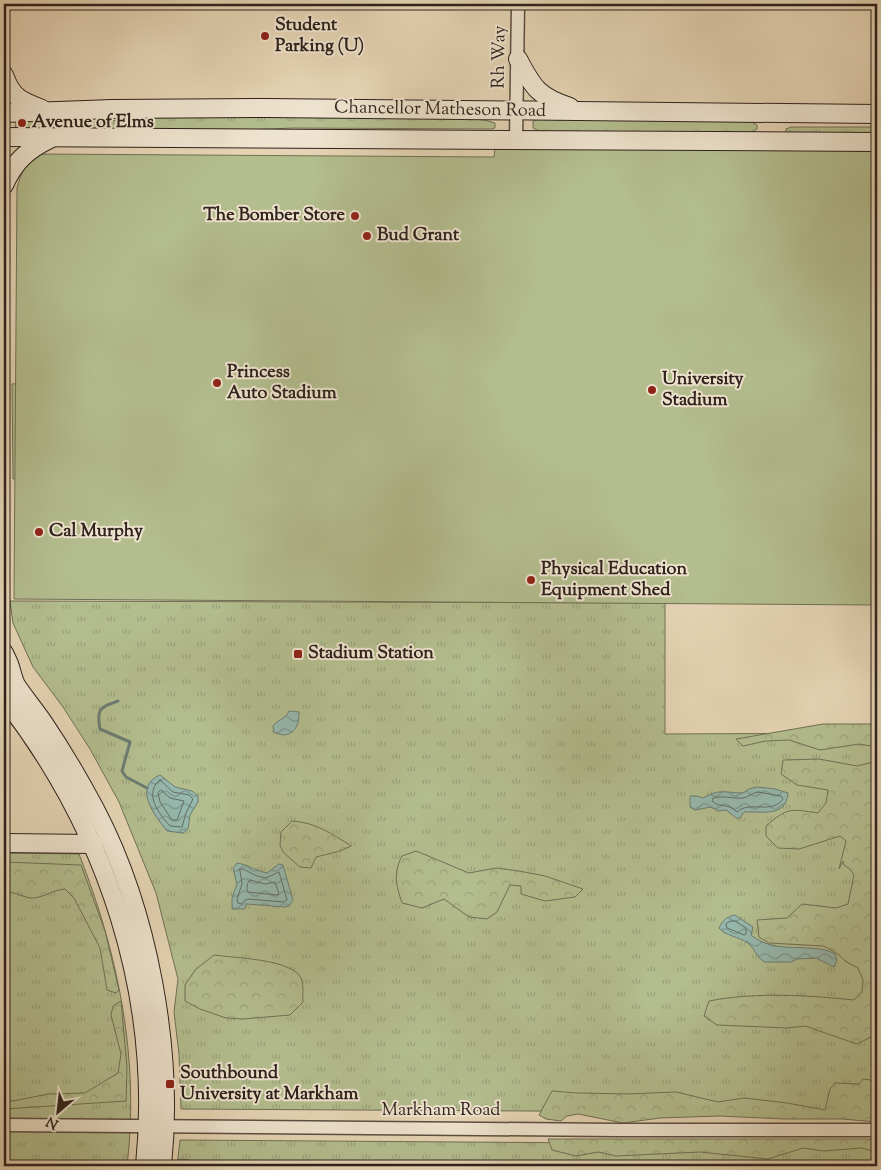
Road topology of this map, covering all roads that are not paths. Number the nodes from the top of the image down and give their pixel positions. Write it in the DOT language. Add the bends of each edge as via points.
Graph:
graph roads {
  1 [pos="518,4"];
  2 [pos="518,59"];
  3 [pos="4,75"];
  4 [pos="517,111"];
  5 [pos="52,112"];
  6 [pos="585,112"];
  7 [pos="4,113"];
  8 [pos="877,114"];
  9 [pos="4,137"];
  10 [pos="53,138"];
  11 [pos="516,140"];
  12 [pos="877,142"];
  13 [pos="4,185"];
  14 [pos="4,653"];
  15 [pos="9,678"];
  16 [pos="4,698"];
  17 [pos="4,842"];
  18 [pos="93,844"];
  19 [pos="4,1125"];
  20 [pos="156,1126"];
  21 [pos="877,1130"];
  22 [pos="146,1166"];
  23 [pos="162,1166"];
  1 -- 2 [label="street, Rh Way"];
  2 -- 4 [label="street, Rh Way"];
  2 -- 6 [label="main road" via="528,78 551,101"];
  3 -- 5 [label="main road" via="8,87 21,101"];
  4 -- 5 [label="main road, Chancellor Matheson Road" via="267,108"];
  4 -- 6 [label="main road, Chancellor Matheson Road"];
  4 -- 11 [label="street, Rh Way"];
  5 -- 7 [label="main road, Chancellor Matheson Road"];
  6 -- 8 [label="main road, Chancellor Matheson Road"];
  9 -- 10 [label="main road, Chancellor Matheson Road"];
  10 -- 11 [label="main road, Chancellor Matheson Road"];
  10 -- 13 [label="main road" via="33,147 18,161"];
  11 -- 12 [label="main road, Chancellor Matheson Road"];
  14 -- 15 [label="main road" via="10,665"];
  15 -- 20 [label="main road" via="83,787 126,883 145,947 157,1010 163,1065"];
  16 -- 18 [label="main road" via="56,772"];
  17 -- 18 [label="main road"];
  18 -- 20 [label="main road" via="118,912 136,981"];
  19 -- 20 [label="street, Markham Road"];
  20 -- 21 [label="street, Markham Road"];
  20 -- 22 [label="main road"];
  20 -- 23 [label="main road"];
}
